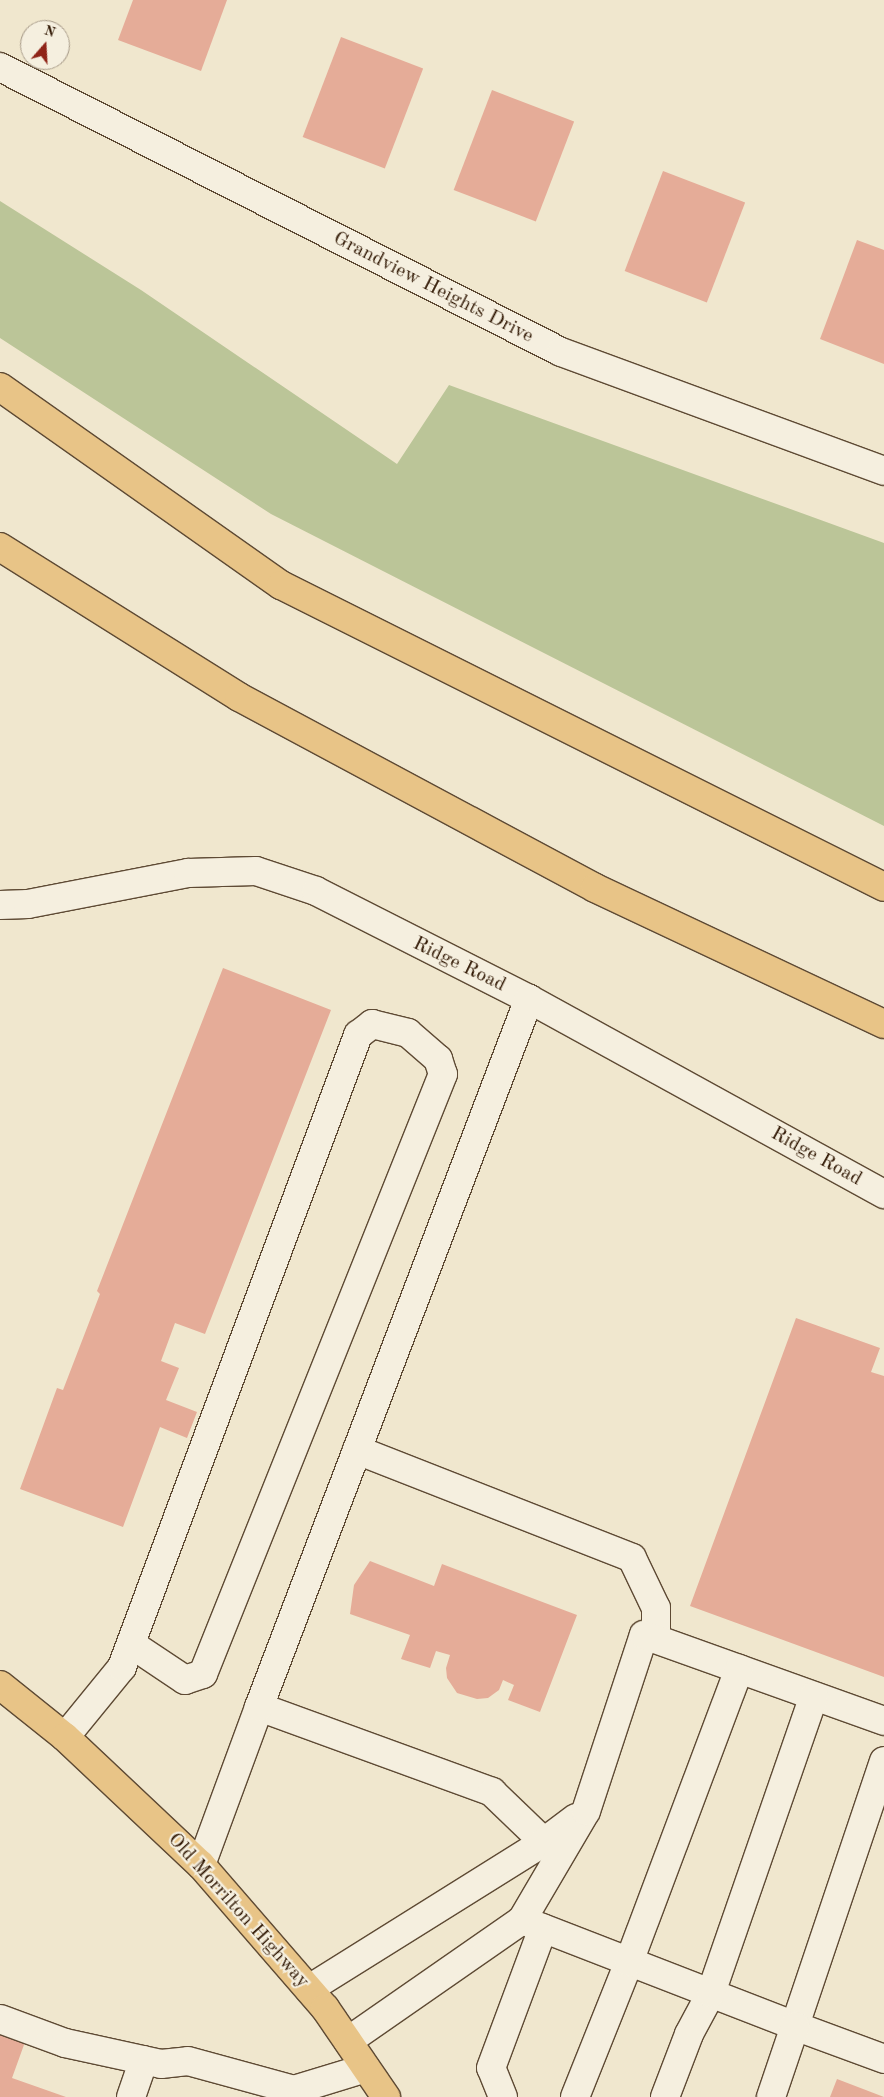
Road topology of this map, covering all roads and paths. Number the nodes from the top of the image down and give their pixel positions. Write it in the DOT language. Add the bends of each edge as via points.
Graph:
graph roads {
  1 [pos="0,67"];
  2 [pos="0,387"];
  3 [pos="884,471"];
  4 [pos="0,546"];
  5 [pos="884,887"];
  6 [pos="0,905"];
  7 [pos="529,1000"];
  8 [pos="884,1024"];
  9 [pos="884,1194"];
  10 [pos="357,1450"];
  11 [pos="656,1639"];
  12 [pos="130,1644"];
  13 [pos="739,1669"];
  14 [pos="0,1685"];
  15 [pos="814,1696"];
  16 [pos="258,1707"];
  17 [pos="884,1721"];
  18 [pos="64,1737"];
  19 [pos="884,1761"];
  20 [pos="586,1811"];
  21 [pos="544,1842"];
  22 [pos="202,1865"];
  23 [pos="532,1924"];
  24 [pos="629,1962"];
  25 [pos="309,1989"];
  26 [pos="711,1994"];
  27 [pos="0,2019"];
  28 [pos="795,2026"];
  29 [pos="348,2041"];
  30 [pos="881,2049"];
  31 [pos="144,2060"];
  32 [pos="366,2068"];
  33 [pos="131,2097"];
  34 [pos="386,2097"];
  35 [pos="503,2097"];
  36 [pos="575,2097"];
  37 [pos="665,2097"];
  38 [pos="771,2097"];
  1 -- 3 [label="street, Grandview Heights Drive" via="561,352"];
  2 -- 5 [label="main road" via="281,585"];
  4 -- 8 [label="main road" via="247,702 596,888"];
  6 -- 7 [label="street, Ridge Road" via="28,904 188,873 256,871 316,891"];
  7 -- 9 [label="street, Ridge Road"];
  7 -- 10 [label="street"];
  10 -- 11 [label="street" via="632,1558 656,1608"];
  10 -- 16 [label="street"];
  11 -- 13 [label="street"];
  11 -- 20 [label="street" via="644,1635"];
  12 -- 12 [label="street" via="185,1680 203,1674 443,1074 438,1059 408,1033 372,1024 358,1035"];
  12 -- 18 [label="street" via="122,1667"];
  13 -- 15 [label="street"];
  13 -- 24 [label="street"];
  14 -- 18 [label="main road, Old Morrilton Highway"];
  15 -- 17 [label="street"];
  15 -- 26 [label="street"];
  16 -- 21 [label="street" via="492,1792"];
  16 -- 22 [label="street"];
  18 -- 22 [label="main road, Old Morrilton Highway"];
  19 -- 28 [label="street"];
  20 -- 21 [label="street"];
  20 -- 23 [label="street"];
  21 -- 25 [label="street"];
  22 -- 25 [label="main road, Old Morrilton Highway"];
  23 -- 24 [label="street"];
  23 -- 29 [label="street"];
  23 -- 35 [label="street" via="491,2068"];
  24 -- 26 [label="street"];
  24 -- 36 [label="street"];
  25 -- 29 [label="main road, Old Morrilton Highway"];
  26 -- 28 [label="street"];
  26 -- 37 [label="street" via="689,2034"];
  27 -- 31 [label="street" via="65,2043"];
  28 -- 30 [label="street"];
  28 -- 38 [label="street"];
  29 -- 32 [label="main road, Old Morrilton Highway"];
  31 -- 32 [label="street" via="161,2064 188,2061 294,2090"];
  31 -- 33 [label="street"];
  32 -- 34 [label="main road, Old Morrilton Highway"];
}
